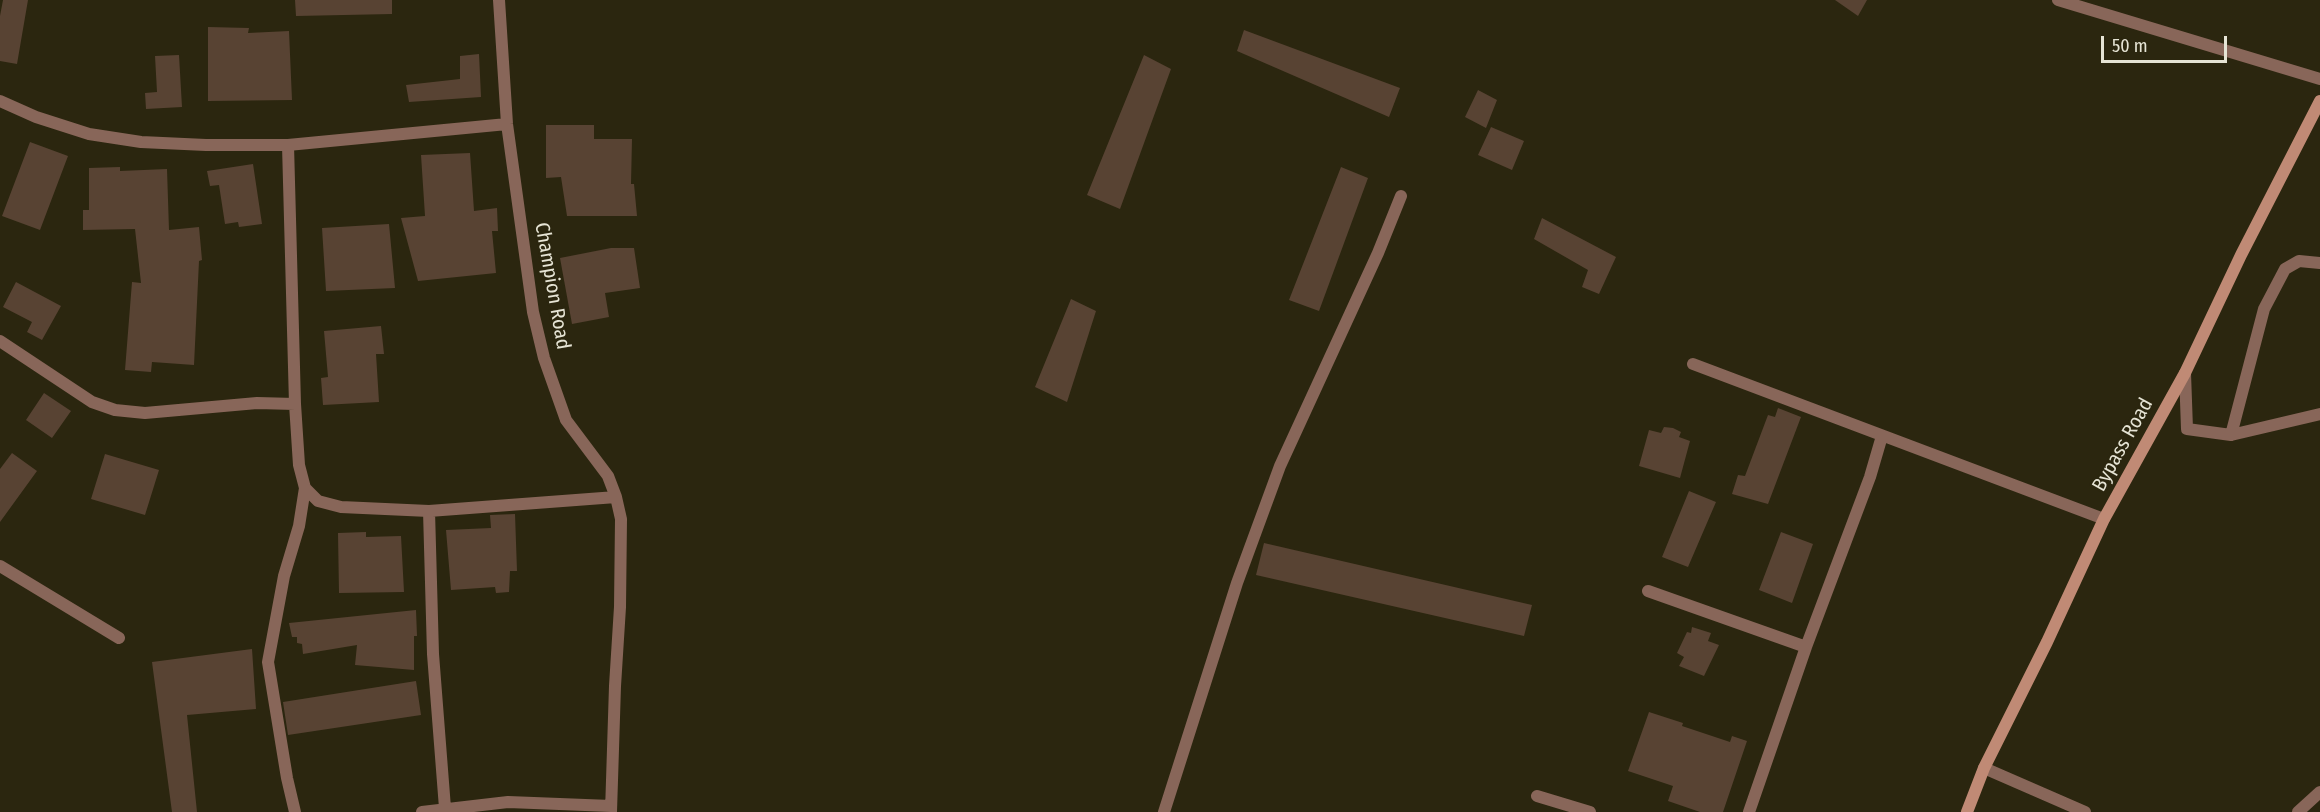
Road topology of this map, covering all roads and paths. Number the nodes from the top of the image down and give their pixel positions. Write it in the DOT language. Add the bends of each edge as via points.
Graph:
graph roads {
  1 [pos="499,0"];
  2 [pos="2064,1"];
  3 [pos="2320,80"];
  4 [pos="2320,100"];
  5 [pos="0,101"];
  6 [pos="507,124"];
  7 [pos="288,145"];
  8 [pos="1401,196"];
  9 [pos="2320,263"];
  10 [pos="0,341"];
  11 [pos="1693,364"];
  12 [pos="2185,373"];
  13 [pos="296,404"];
  14 [pos="2320,414"];
  15 [pos="2231,435"];
  16 [pos="1882,436"];
  17 [pos="305,488"];
  18 [pos="616,497"];
  19 [pos="429,511"];
  20 [pos="2104,519"];
  21 [pos="0,566"];
  22 [pos="1648,591"];
  23 [pos="119,638"];
  24 [pos="1806,647"];
  25 [pos="1984,768"];
  26 [pos="2320,792"];
  27 [pos="1537,796"];
  28 [pos="445,808"];
  29 [pos="611,809"];
  30 [pos="295,812"];
  31 [pos="422,812"];
  32 [pos="1164,812"];
  33 [pos="1590,812"];
  34 [pos="1749,812"];
  35 [pos="1967,812"];
  36 [pos="2085,812"];
  37 [pos="2298,812"];
  1 -- 6 [label="street, Champion Road"];
  2 -- 3 [label="street"];
  4 -- 12 [label="street, Bypass Road"];
  5 -- 7 [label="street" via="89,134 141,142"];
  6 -- 7 [label="street"];
  6 -- 18 [label="street, Champion Road" via="533,312 544,358 566,420 608,476"];
  7 -- 13 [label="street"];
  8 -- 32 [label="street" via="1280,466"];
  9 -- 15 [label="street" via="2299,261 2285,269 2264,309"];
  10 -- 13 [label="street" via="92,402 115,410 145,413 257,403"];
  11 -- 16 [label="street"];
  12 -- 15 [label="street" via="2187,429"];
  12 -- 20 [label="street, Bypass Road"];
  13 -- 17 [label="street" via="299,465"];
  14 -- 15 [label="street"];
  16 -- 20 [label="street"];
  16 -- 24 [label="street" via="1844,551"];
  17 -- 19 [label="street" via="318,501 341,507"];
  17 -- 30 [label="street" via="268,662"];
  18 -- 19 [label="street"];
  18 -- 29 [label="street, Champion Road" via="621,519 620,607"];
  19 -- 28 [label="street" via="433,654"];
  20 -- 25 [label="street, Bypass Road"];
  21 -- 23 [label="street"];
  22 -- 24 [label="street"];
  24 -- 34 [label="street"];
  25 -- 35 [label="street, Bypass Road"];
  25 -- 36 [label="street"];
  26 -- 37 [label="street"];
  27 -- 33 [label="street"];
  28 -- 29 [label="street" via="508,802"];
  28 -- 31 [label="street"];
}
